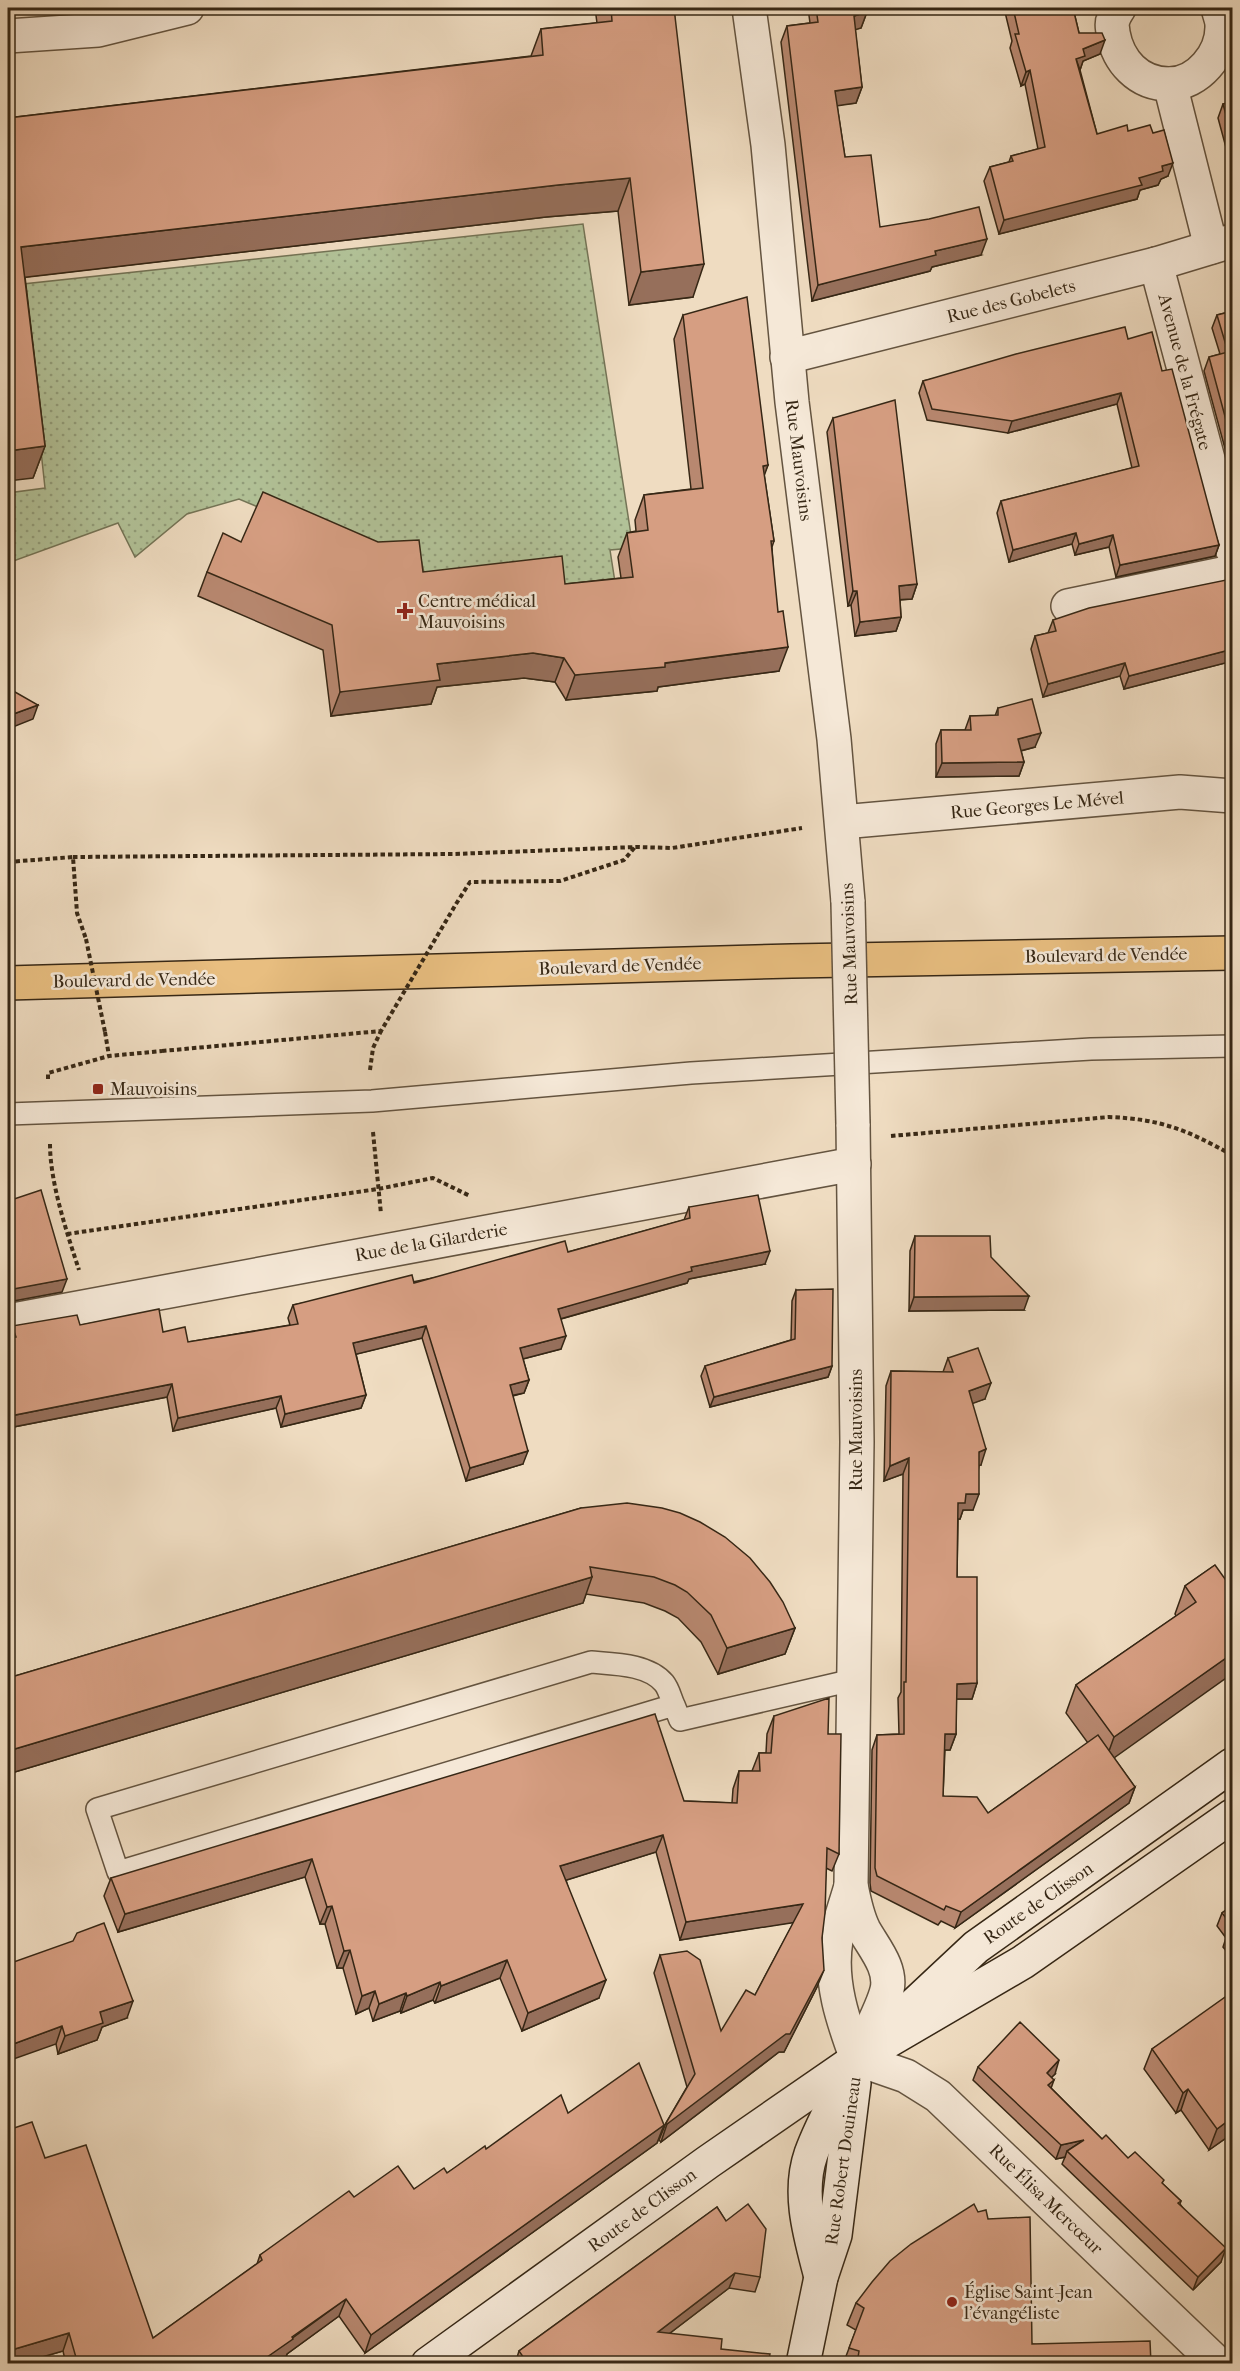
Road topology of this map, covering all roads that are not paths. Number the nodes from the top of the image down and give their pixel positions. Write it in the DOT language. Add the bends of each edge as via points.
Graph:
graph roads {
  1 [pos="187,8"];
  2 [pos="749,8"];
  3 [pos="1218,8"];
  4 [pos="1110,12"];
  5 [pos="8,36"];
  6 [pos="1170,84"];
  7 [pos="1222,244"];
  8 [pos="1156,264"];
  9 [pos="788,357"];
  10 [pos="1233,549"];
  11 [pos="1233,572"];
  12 [pos="1068,606"];
  13 [pos="1233,796"];
  14 [pos="842,822"];
  15 [pos="1233,953"];
  16 [pos="8,983"];
  17 [pos="1233,1046"];
  18 [pos="8,1114"];
  19 [pos="854,1164"];
  20 [pos="8,1321"];
  21 [pos="854,1680"];
  22 [pos="674,1705"];
  23 [pos="1233,1765"];
  24 [pos="1233,1816"];
  25 [pos="851,1885"];
  26 [pos="857,2059"];
  27 [pos="428,2364"];
  28 [pos="804,2364"];
  29 [pos="1218,2364"];
  1 -- 5 [label="street" via="98,30"];
  2 -- 9 [label="street, Rue Mauvoisins" via="768,144"];
  3 -- 6 [label="street" via="1221,41 1209,64 1194,77"];
  4 -- 6 [label="street" via="1116,50 1133,72 1148,81"];
  6 -- 7 [label="street"];
  7 -- 8 [label="street, Rue des Gobelets"];
  8 -- 9 [label="street, Rue des Gobelets"];
  8 -- 10 [label="street, Avenue de la Frégate"];
  9 -- 14 [label="street, Rue Mauvoisins"];
  11 -- 12 [label="street"];
  13 -- 14 [label="street, Rue Georges Le Mével" via="1180,792"];
  14 -- 19 [label="street, Rue Mauvoisins, bridge" via="848,902"];
  15 -- 16 [label="main road, Boulevard de Vendée"];
  17 -- 18 [label="lane" via="1091,1049 691,1072 372,1101"];
  19 -- 20 [label="street, Rue de la Gilarderie"];
  19 -- 21 [label="street, Rue Mauvoisins"];
  21 -- 22 [label="lane" via="681,1720"];
  21 -- 25 [label="street, Rue Mauvoisins"];
  22 -- 22 [label="lane" via="118,1872 97,1809 591,1662 623,1664 650,1672 664,1683"];
  23 -- 26 [label="street, Route de Clisson" via="976,1947"];
  24 -- 26 [label="street, Route de Clisson" via="1023,1962"];
  25 -- 26 [label="street, Rue Mauvoisins" via="836,1941 835,1971 838,2002"];
  25 -- 26 [label="street, Rue Mauvoisins" via="855,1909 884,1965 888,1989"];
  26 -- 27 [label="street, Route de Clisson"];
  26 -- 28 [label="street, Rue Robert Douineau" via="810,2156 806,2201 821,2277"];
  26 -- 29 [label="street, Rue Élisa Mercœur" via="906,2076 938,2096"];
}
